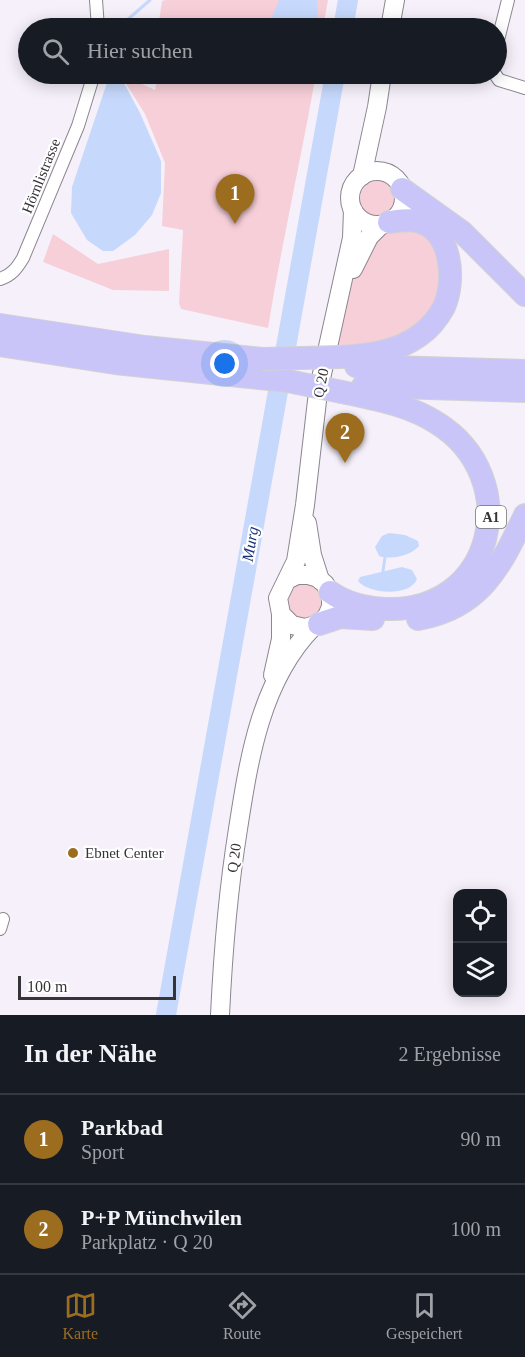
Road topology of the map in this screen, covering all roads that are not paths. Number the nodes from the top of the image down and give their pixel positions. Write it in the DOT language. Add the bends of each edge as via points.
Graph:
graph roads {
  1 [pos="96,0"];
  2 [pos="395,0"];
  3 [pos="508,0"];
  4 [pos="97,18"];
  5 [pos="392,18"];
  6 [pos="504,18"];
  7 [pos="507,82"];
  8 [pos="91,84"];
  9 [pos="380,84"];
  10 [pos="525,88"];
  11 [pos="377,107"];
  12 [pos="362,176"];
  13 [pos="397,182"];
  14 [pos="353,210"];
  15 [pos="385,223"];
  16 [pos="0,279"];
  17 [pos="525,295"];
  18 [pos="340,298"];
  19 [pos="0,325"];
  20 [pos="0,345"];
  21 [pos="260,369"];
  22 [pos="525,371"];
  23 [pos="342,375"];
  24 [pos="525,391"];
  25 [pos="305,505"];
  26 [pos="525,515"];
  27 [pos="287,580"];
  28 [pos="325,586"];
  29 [pos="281,614"];
  30 [pos="316,626"];
  31 [pos="266,704"];
  32 [pos="220,1015"];
  1 -- 4 [label="street"];
  2 -- 5 [label="main road"];
  3 -- 6 [label="street"];
  7 -- 10 [label="street"];
  8 -- 16 [label="street, Hörnlistrasse" via="78,126 23,258 16,270"];
  9 -- 11 [label="main road, Q 20"];
  11 -- 12 [label="main road, Q 20"];
  11 -- 13 [label="main road, Q 20" via="381,150"];
  12 -- 13 [label="main road" via="376,171"];
  12 -- 14 [label="main road, Q 20" via="351,190"];
  13 -- 15 [label="main road, Q 20" via="404,202 402,209 396,218"];
  13 -- 17 [label="highway" via="462,232"];
  14 -- 15 [label="main road" via="364,222"];
  14 -- 18 [label="main road, Q 20" via="353,231"];
  15 -- 18 [label="main road, Q 20" via="365,243"];
  15 -- 23 [label="highway, A1" via="418,221 440,238 450,272 446,301 431,325 413,340 380,352"];
  18 -- 25 [label="main road, Q 20" via="318,392"];
  19 -- 21 [label="highway, A1"];
  20 -- 21 [label="highway, A1" via="115,363"];
  21 -- 23 [label="highway, A1, bridge"];
  21 -- 23 [label="highway, A1, bridge" via="288,381"];
  22 -- 23 [label="highway, A1"];
  23 -- 24 [label="highway, A1"];
  23 -- 28 [label="highway, A1" via="380,400 436,422 453,434 481,468 491,514 487,542 477,562 442,596 412,607 384,609 348,603"];
  25 -- 27 [label="main road, Q 20" via="295,563"];
  25 -- 28 [label="main road, Q 20" via="312,555"];
  26 -- 30 [label="highway, A1" via="492,577 457,607 411,620 344,617"];
  27 -- 28 [label="main road" via="304,574"];
  27 -- 29 [label="main road, Q 20" via="278,596"];
  28 -- 30 [label="main road, Q 20" via="331,603 329,612"];
  29 -- 30 [label="main road" via="295,627"];
  29 -- 31 [label="main road, Q 20" via="279,647"];
  30 -- 31 [label="main road, Q 20" via="290,657"];
  31 -- 32 [label="main road, Q 20" via="249,770 232,867"];
}
